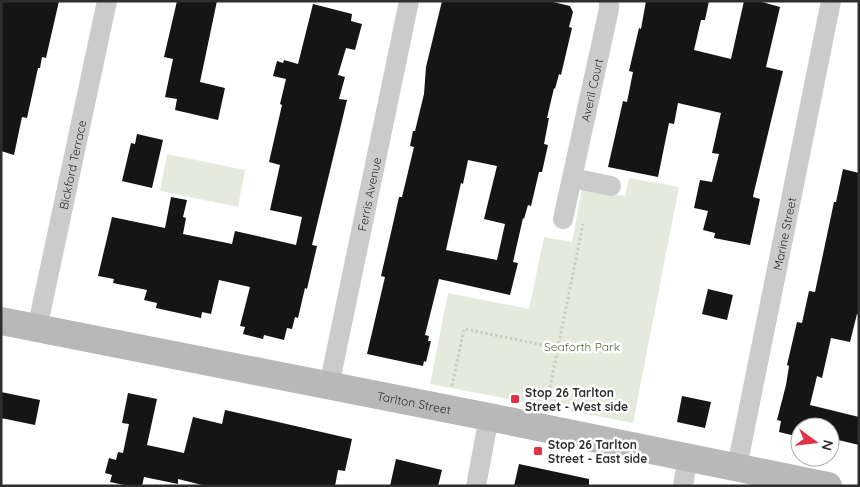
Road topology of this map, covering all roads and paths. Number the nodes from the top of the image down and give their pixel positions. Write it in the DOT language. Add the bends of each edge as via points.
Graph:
graph roads {
  1 [pos="107,1"];
  2 [pos="408,1"];
  3 [pos="609,1"];
  4 [pos="831,1"];
  5 [pos="572,178"];
  6 [pos="611,186"];
  7 [pos="562,218"];
  8 [pos="584,221"];
  9 [pos="1,321"];
  10 [pos="37,328"];
  11 [pos="558,348"];
  12 [pos="329,386"];
  13 [pos="447,409"];
  14 [pos="489,417"];
  15 [pos="541,428"];
  16 [pos="688,457"];
  17 [pos="737,467"];
  18 [pos="476,486"];
  19 [pos="683,486"];
  20 [pos="828,486"];
  1 -- 10 [label="street, Bickford Terrace"];
  2 -- 12 [label="street, Ferris Avenue"];
  3 -- 5 [label="street, Averil Court"];
  4 -- 17 [label="street, Marine Street"];
  5 -- 6 [label="street"];
  5 -- 7 [label="street, Averil Court"];
  8 -- 11 [label="path"];
  9 -- 10 [label="street, Tarlton Street"];
  10 -- 12 [label="street, Tarlton Street"];
  11 -- 13 [label="path" via="464,329"];
  11 -- 15 [label="path"];
  12 -- 13 [label="street, Tarlton Street"];
  13 -- 14 [label="street, Tarlton Street"];
  14 -- 15 [label="street, Tarlton Street"];
  14 -- 18 [label="street"];
  15 -- 16 [label="street, Tarlton Street"];
  16 -- 17 [label="street, Tarlton Street"];
  16 -- 19 [label="street"];
  17 -- 20 [label="street, Tarlton Street"];
}
